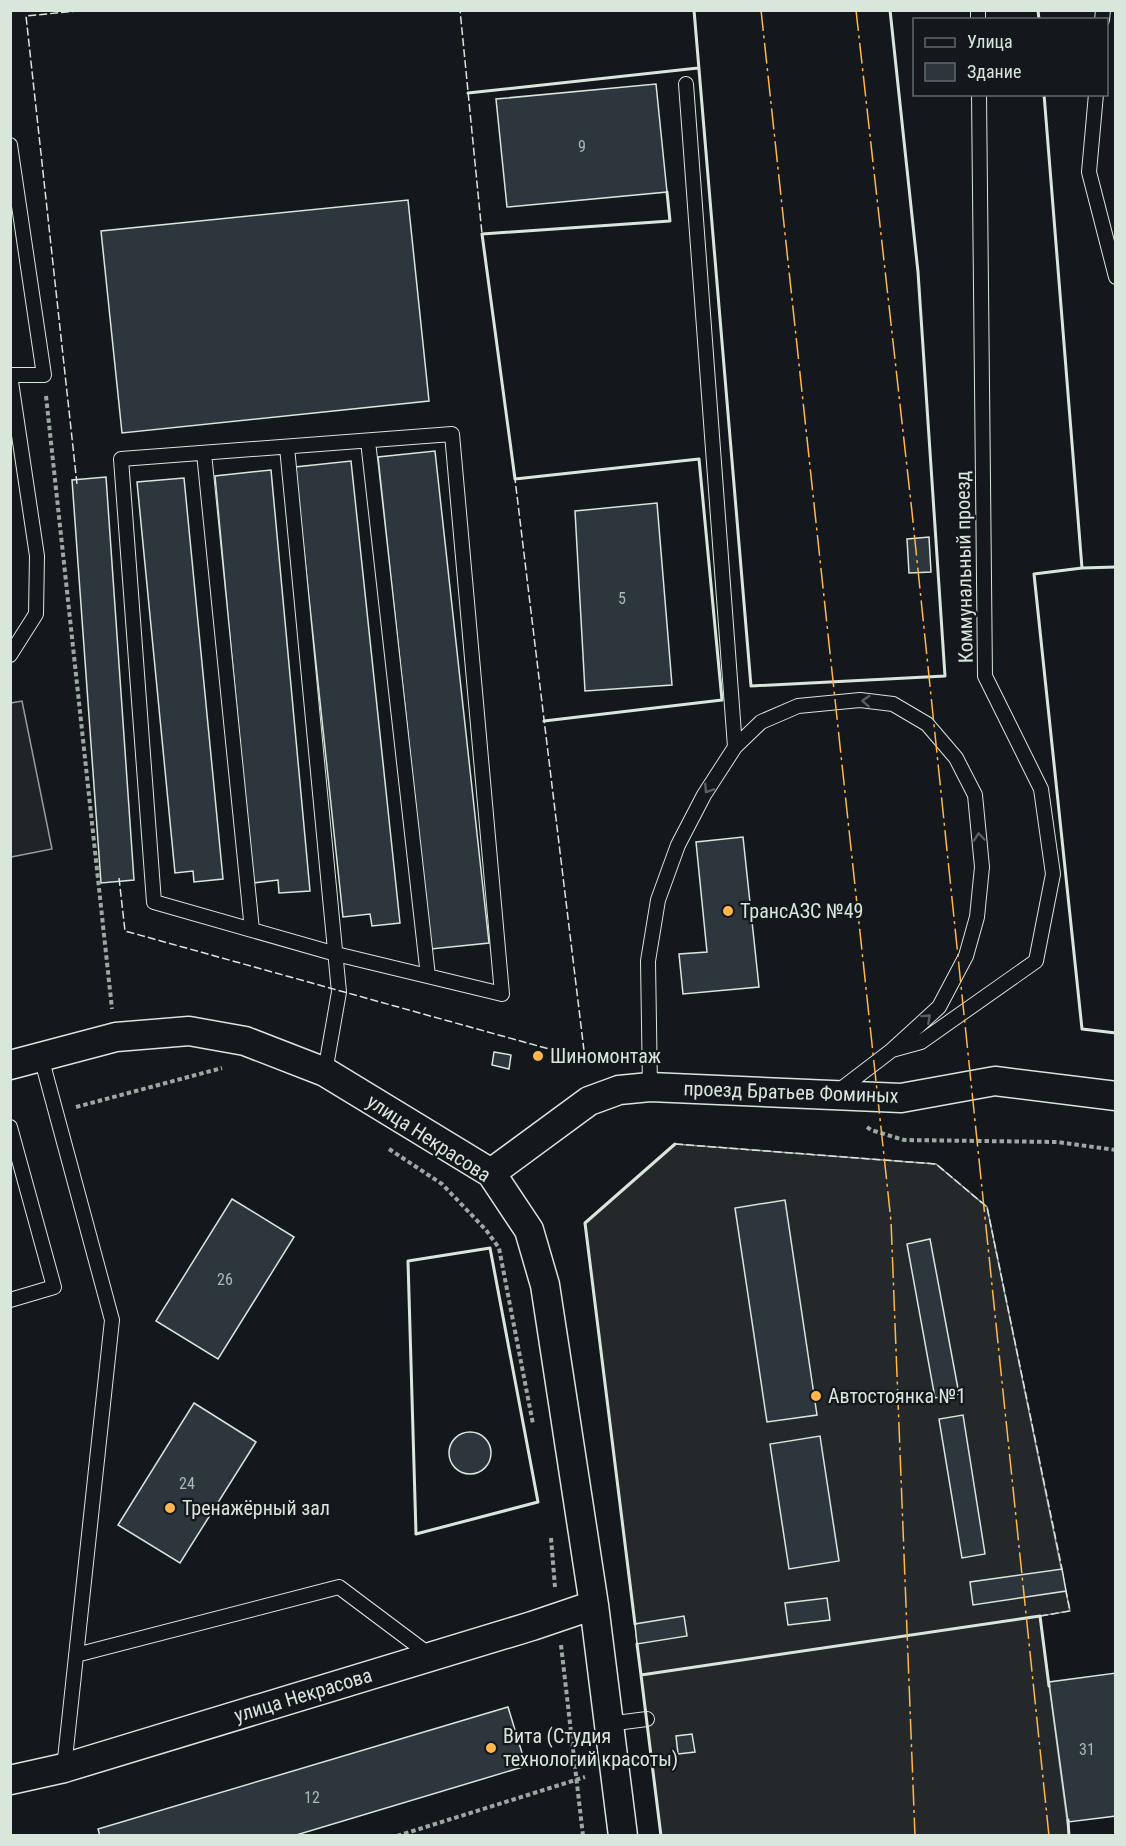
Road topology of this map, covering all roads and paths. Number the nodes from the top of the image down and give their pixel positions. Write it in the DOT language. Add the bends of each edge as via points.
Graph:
graph roads {
  1 [pos="686,84"];
  2 [pos="979,96"];
  3 [pos="1096,96"];
  4 [pos="10,145"];
  5 [pos="1116,277"];
  6 [pos="10,375"];
  7 [pos="44,375"];
  8 [pos="368,441"];
  9 [pos="287,447"];
  10 [pos="204,453"];
  11 [pos="10,654"];
  12 [pos="735,747"];
  13 [pos="252,930"];
  14 [pos="336,954"];
  15 [pos="428,976"];
  16 [pos="112,1009"];
  17 [pos="892,1050"];
  18 [pos="41,1057"];
  19 [pos="10,1065"];
  20 [pos="226,1067"];
  21 [pos="325,1072"];
  22 [pos="650,1087"];
  23 [pos="833,1095"];
  24 [pos="1116,1096"];
  25 [pos="56,1113"];
  26 [pos="10,1127"];
  27 [pos="385,1147"];
  28 [pos="1116,1150"];
  29 [pos="491,1173"];
  30 [pos="10,1300"];
  31 [pos="535,1433"];
  32 [pos="550,1537"];
  33 [pos="594,1605"];
  34 [pos="558,1617"];
  35 [pos="76,1655"];
  36 [pos="431,1656"];
  37 [pos="647,1719"];
  38 [pos="608,1724"];
  39 [pos="614,1767"];
  40 [pos="64,1768"];
  41 [pos="10,1780"];
  42 [pos="576,1781"];
  43 [pos="397,1836"];
  44 [pos="583,1836"];
  45 [pos="623,1836"];
  1 -- 12 [label="lane"];
  2 -- 17 [label="lane, Коммунальный проезд" via="985,676 1041,789 1053,874 1036,961 921,1042"];
  3 -- 5 [label="lane" via="1089,172"];
  4 -- 7 [label="lane"];
  6 -- 7 [label="lane"];
  6 -- 11 [label="lane" via="37,556 36,614"];
  7 -- 16 [label="path"];
  8 -- 9 [label="lane"];
  8 -- 15 [label="lane"];
  8 -- 15 [label="lane" via="452,434 501,994"];
  9 -- 10 [label="lane"];
  9 -- 14 [label="lane"];
  10 -- 13 [label="lane"];
  10 -- 13 [label="lane" via="121,459 154,902"];
  17 -- 12 [label="lane, one-way" via="939,1007 966,956 977,917 982,867 975,795 956,758 927,724 892,704 860,700 798,706 761,722"];
  12 -- 22 [label="lane, one-way" via="678,845 658,900 648,961"];
  13 -- 14 [label="lane"];
  14 -- 15 [label="lane"];
  14 -- 21 [label="lane" via="339,992"];
  17 -- 23 [label="lane"];
  18 -- 19 [label="street, улица Некрасова"];
  18 -- 21 [label="street, улица Некрасова" via="116,1036 189,1030 245,1041"];
  18 -- 25 [label="lane"];
  20 -- 25 [label="path"];
  21 -- 29 [label="street, улица Некрасова"];
  22 -- 23 [label="street, проезд Братьев Фоминых"];
  22 -- 29 [label="street, проезд Братьев Фоминых" via="619,1090 590,1101"];
  23 -- 24 [label="street, проезд Братьев Фоминых" via="901,1098 995,1081"];
  23 -- 28 [label="path" via="871,1130 904,1140 1057,1142"];
  25 -- 35 [label="lane" via="112,1320"];
  26 -- 30 [label="lane" via="54,1287"];
  27 -- 31 [label="path" via="442,1184 499,1248"];
  29 -- 33 [label="street, улица Некрасова" via="529,1230 545,1285"];
  32 -- 34 [label="path"];
  33 -- 34 [label="street, улица Некрасова"];
  33 -- 38 [label="street, улица Некрасова"];
  34 -- 36 [label="street, улица Некрасова"];
  34 -- 42 [label="path"];
  35 -- 36 [label="lane" via="339,1587"];
  35 -- 40 [label="lane"];
  36 -- 40 [label="street, улица Некрасова"];
  37 -- 38 [label="lane"];
  38 -- 39 [label="street, улица Некрасова"];
  39 -- 42 [label="path"];
  39 -- 45 [label="street, улица Некрасова"];
  40 -- 41 [label="street, улица Некрасова"];
  42 -- 43 [label="path"];
  42 -- 44 [label="path"];
}
